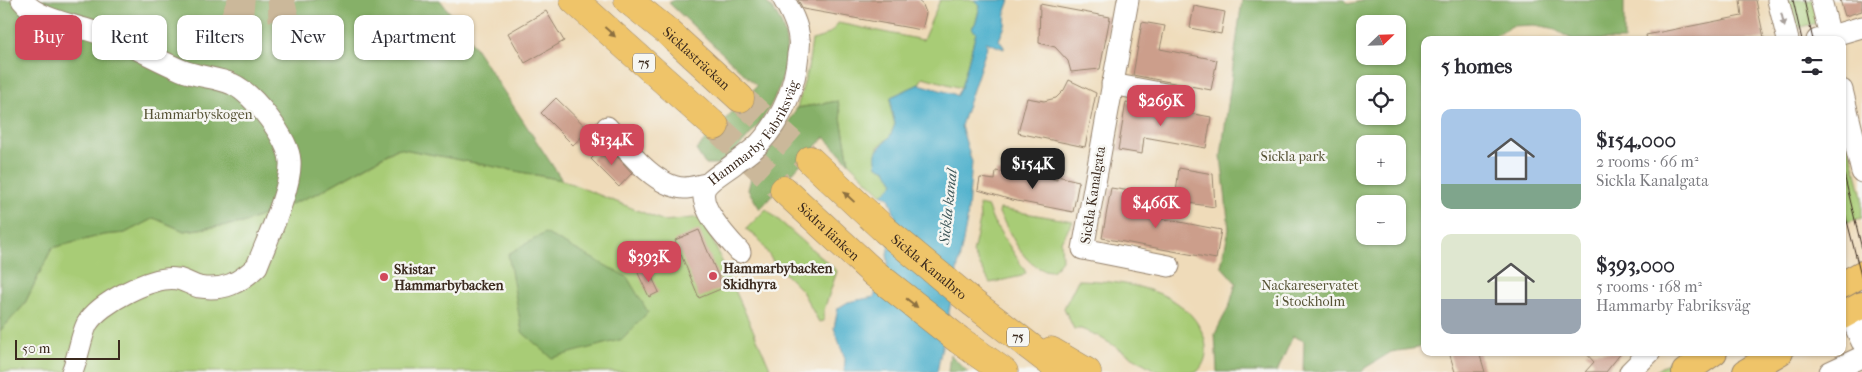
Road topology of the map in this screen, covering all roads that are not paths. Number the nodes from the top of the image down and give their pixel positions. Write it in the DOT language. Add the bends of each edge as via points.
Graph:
graph roads {
  1 [pos="22,0"];
  2 [pos="574,0"];
  3 [pos="628,0"];
  4 [pos="636,0"];
  5 [pos="784,0"];
  6 [pos="1128,0"];
  7 [pos="1778,0"];
  8 [pos="1821,0"];
  9 [pos="1862,27"];
  10 [pos="668,32"];
  11 [pos="1787,36"];
  12 [pos="1826,36"];
  13 [pos="1835,36"];
  14 [pos="1112,84"];
  15 [pos="1180,97"];
  16 [pos="740,98"];
  17 [pos="1846,106"];
  18 [pos="715,126"];
  19 [pos="606,127"];
  20 [pos="810,160"];
  21 [pos="1862,172"];
  22 [pos="707,184"];
  23 [pos="784,190"];
  24 [pos="740,252"];
  25 [pos="1169,266"];
  26 [pos="1862,274"];
  27 [pos="1846,283"];
  28 [pos="973,303"];
  29 [pos="1849,307"];
  30 [pos="1862,342"];
  31 [pos="1645,356"];
  32 [pos="1708,356"];
  33 [pos="1773,356"];
  34 [pos="1862,357"];
  35 [pos="72,372"];
  36 [pos="1003,372"];
  37 [pos="1063,372"];
  38 [pos="1087,372"];
  39 [pos="1630,372"];
  40 [pos="1685,372"];
  41 [pos="1746,372"];
  42 [pos="1830,372"];
  1 -- 35 [label="street" via="41,15 107,35 182,70 233,84 251,98 279,131 290,160 288,185 257,266 248,275 231,286 199,287 177,279 163,279 138,287 99,310 87,325"];
  2 -- 18 [label="highway, 75, one-way"];
  3 -- 10 [label="highway, Sicklasträckan"];
  4 -- 10 [label="highway"];
  5 -- 22 [label="street, Hammarby Fabriksväg" via="800,40 797,68 787,102 759,144"];
  6 -- 14 [label="street, Sickla Kanalgata"];
  7 -- 11 [label="street, one-way"];
  8 -- 12 [label="street"];
  9 -- 13 [label="street"];
  10 -- 16 [label="highway, Sicklasträckan"];
  14 -- 15 [label="street"];
  14 -- 25 [label="street, Sickla Kanalgata" via="1083,250"];
  17 -- 21 [label="street"];
  19 -- 22 [label="street" via="640,164 670,185 684,188"];
  28 -- 20 [label="highway, Sickla Kanalbro / 75, one-way" via="885,230"];
  22 -- 24 [label="street, Hammarby Fabriksväg" via="704,192 706,202 717,228"];
  23 -- 36 [label="highway, Södra länken, one-way" via="874,273"];
  26 -- 27 [label="main road"];
  28 -- 37 [label="highway, 75"];
  28 -- 38 [label="highway"];
  29 -- 30 [label="street"];
  31 -- 39 [label="street"];
  32 -- 40 [label="main road"];
  33 -- 41 [label="main road"];
  34 -- 42 [label="street"];
}
